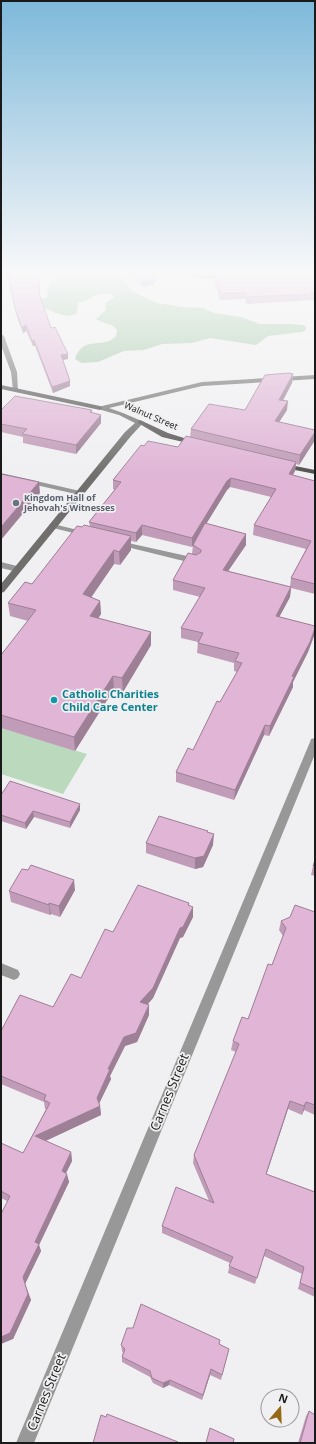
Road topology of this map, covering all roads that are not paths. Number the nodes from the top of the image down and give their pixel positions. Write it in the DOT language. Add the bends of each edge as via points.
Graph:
graph roads {
  1 [pos="3,341"];
  2 [pos="315,377"];
  3 [pos="1,387"];
  4 [pos="16,390"];
  5 [pos="100,408"];
  6 [pos="140,422"];
  7 [pos="206,446"];
  8 [pos="278,463"];
  9 [pos="315,472"];
  10 [pos="1,475"];
  11 [pos="80,493"];
  12 [pos="53,526"];
  13 [pos="91,536"];
  14 [pos="113,541"];
  15 [pos="196,562"];
  16 [pos="1,565"];
  17 [pos="18,569"];
  18 [pos="1,590"];
  19 [pos="315,742"];
  20 [pos="1,969"];
  21 [pos="14,974"];
  22 [pos="25,1443"];
  1 -- 4 [label="street" via="14,372"];
  2 -- 5 [label="street" via="202,384"];
  3 -- 4 [label="main road, Walnut Street"];
  4 -- 5 [label="main road, Walnut Street"];
  5 -- 6 [label="street, Walnut Street"];
  6 -- 7 [label="main road, Walnut Street" via="165,435"];
  6 -- 11 [label="street"];
  8 -- 9 [label="main road"];
  10 -- 11 [label="street"];
  11 -- 12 [label="street"];
  12 -- 13 [label="street"];
  12 -- 17 [label="street"];
  14 -- 15 [label="street"];
  16 -- 17 [label="street"];
  17 -- 18 [label="street"];
  19 -- 22 [label="street, Carnes Street"];
  20 -- 21 [label="street"];
}
